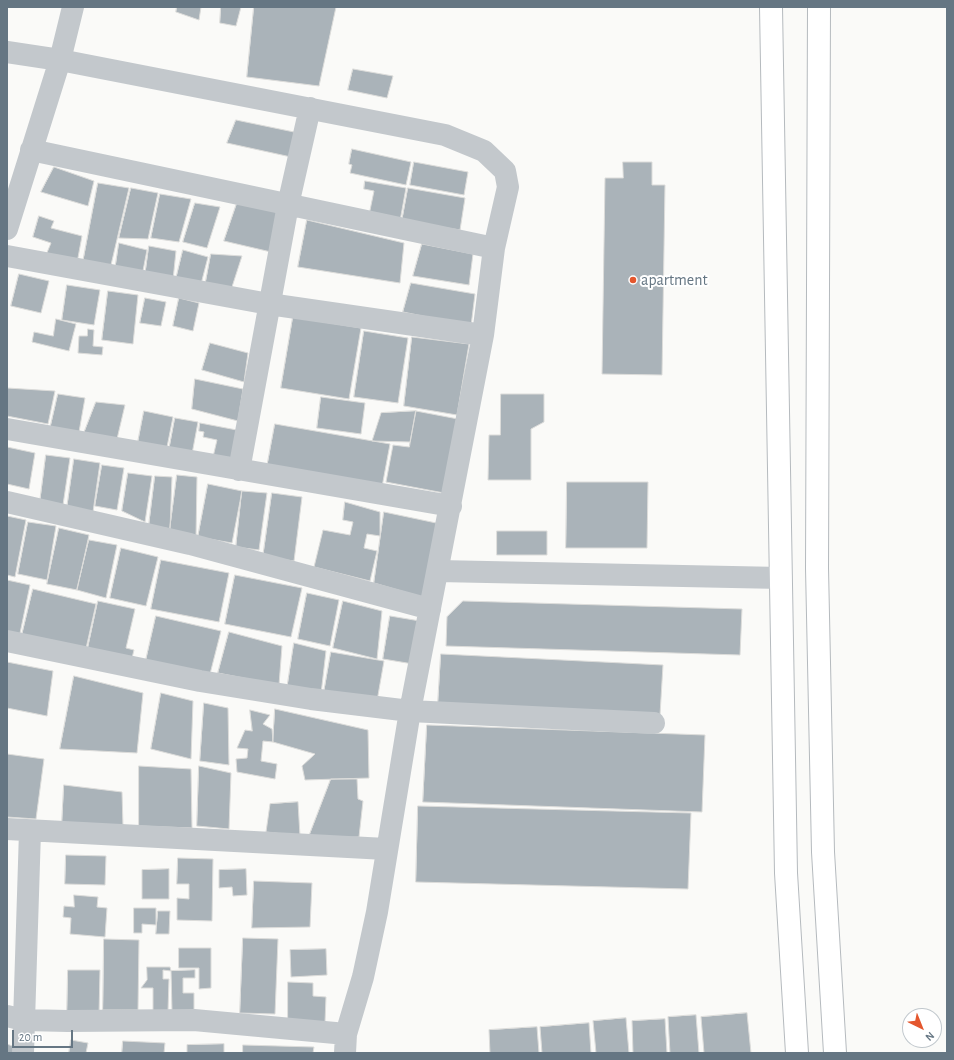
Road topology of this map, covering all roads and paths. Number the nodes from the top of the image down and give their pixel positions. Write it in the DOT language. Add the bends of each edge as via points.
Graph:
graph roads {
  1 [pos="73,7"];
  2 [pos="771,7"];
  3 [pos="819,7"];
  4 [pos="7,52"];
  5 [pos="60,60"];
  6 [pos="310,108"];
  7 [pos="31,150"];
  8 [pos="288,204"];
  9 [pos="7,229"];
  10 [pos="494,248"];
  11 [pos="7,256"];
  12 [pos="269,304"];
  13 [pos="483,335"];
  14 [pos="7,429"];
  15 [pos="239,470"];
  16 [pos="7,502"];
  17 [pos="451,506"];
  18 [pos="438,572"];
  19 [pos="781,578"];
  20 [pos="430,609"];
  21 [pos="7,641"];
  22 [pos="410,711"];
  23 [pos="654,723"];
  24 [pos="7,830"];
  25 [pos="30,831"];
  26 [pos="386,849"];
  27 [pos="16,1018"];
  28 [pos="345,1044"];
  29 [pos="23,1053"];
  30 [pos="797,1053"];
  31 [pos="835,1053"];
  1 -- 5 [label="street"];
  2 -- 19 [label="main road"];
  3 -- 31 [label="main road" via="818,576 823,852"];
  4 -- 5 [label="street"];
  5 -- 6 [label="street"];
  5 -- 7 [label="street"];
  6 -- 8 [label="street"];
  6 -- 10 [label="street" via="445,135 484,151 505,171 508,187"];
  7 -- 8 [label="street"];
  7 -- 9 [label="street"];
  8 -- 10 [label="street"];
  8 -- 12 [label="street"];
  10 -- 13 [label="street"];
  11 -- 12 [label="street"];
  12 -- 13 [label="street"];
  12 -- 15 [label="street"];
  13 -- 17 [label="street"];
  14 -- 15 [label="street"];
  15 -- 17 [label="street"];
  16 -- 20 [label="street" via="190,544"];
  17 -- 18 [label="street"];
  18 -- 19 [label="street"];
  18 -- 20 [label="street"];
  19 -- 30 [label="main road" via="786,873"];
  20 -- 22 [label="street"];
  21 -- 22 [label="street" via="200,681 311,699"];
  22 -- 23 [label="street"];
  22 -- 26 [label="street"];
  24 -- 25 [label="street"];
  25 -- 26 [label="street"];
  25 -- 27 [label="street"];
  26 -- 28 [label="street" via="377,912"];
  27 -- 28 [label="street" via="194,1020"];
  27 -- 29 [label="street"];
}
